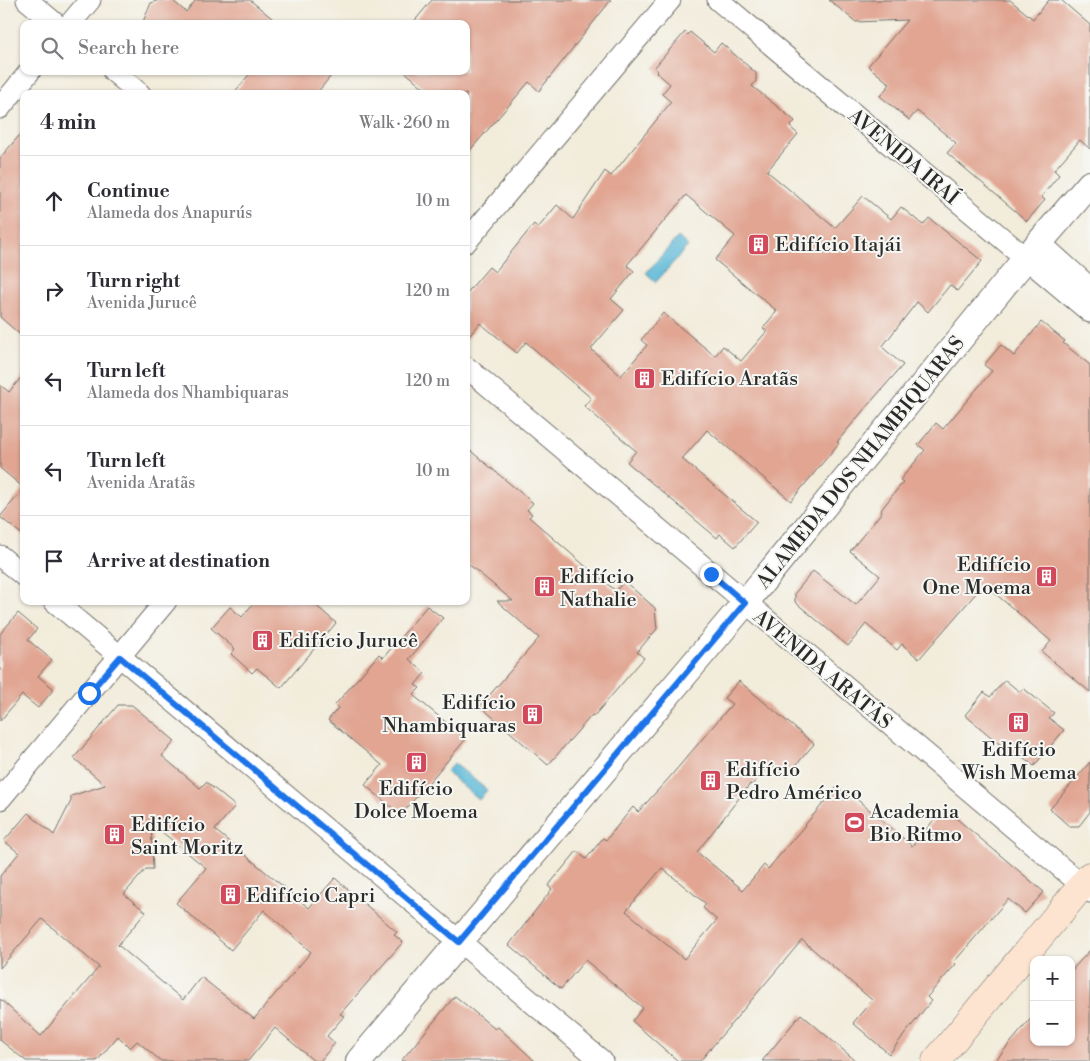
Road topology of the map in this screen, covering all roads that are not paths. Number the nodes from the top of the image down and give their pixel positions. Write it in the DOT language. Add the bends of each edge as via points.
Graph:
graph roads {
  1 [pos="27,0"];
  2 [pos="90,0"];
  3 [pos="670,0"];
  4 [pos="718,0"];
  5 [pos="51,20"];
  6 [pos="73,20"];
  7 [pos="27,75"];
  8 [pos="118,75"];
  9 [pos="135,90"];
  10 [pos="0,108"];
  11 [pos="1090,184"];
  12 [pos="470,237"];
  13 [pos="1032,250"];
  14 [pos="1090,288"];
  15 [pos="1090,312"];
  16 [pos="470,370"];
  17 [pos="0,556"];
  18 [pos="20,573"];
  19 [pos="745,603"];
  20 [pos="59,605"];
  21 [pos="163,605"];
  22 [pos="120,657"];
  23 [pos="0,800"];
  24 [pos="1087,885"];
  25 [pos="459,942"];
  26 [pos="359,1061"];
  27 [pos="602,1061"];
  28 [pos="936,1061"];
  1 -- 5 [label="street"];
  2 -- 6 [label="street"];
  3 -- 12 [label="street"];
  4 -- 13 [label="street, AVENIDA IRAÍ"];
  7 -- 10 [label="street"];
  8 -- 9 [label="street"];
  11 -- 13 [label="street, ALAMEDA DOS NHAMBIQUARAS"];
  13 -- 14 [label="street"];
  13 -- 15 [label="street, AVENIDA IRAÍ"];
  13 -- 19 [label="street, ALAMEDA DOS NHAMBIQUARAS"];
  16 -- 19 [label="street, AVENIDA ARATÃS"];
  17 -- 18 [label="street"];
  19 -- 24 [label="street, AVENIDA ARATÃS"];
  19 -- 25 [label="street, ALAMEDA DOS NHAMBIQUARAS"];
  20 -- 22 [label="street"];
  21 -- 22 [label="street"];
  22 -- 23 [label="street"];
  22 -- 25 [label="street"];
  24 -- 28 [label="main road"];
  25 -- 26 [label="street, ALAMEDA DOS NHAMBIQUARAS"];
  25 -- 27 [label="street"];
}
